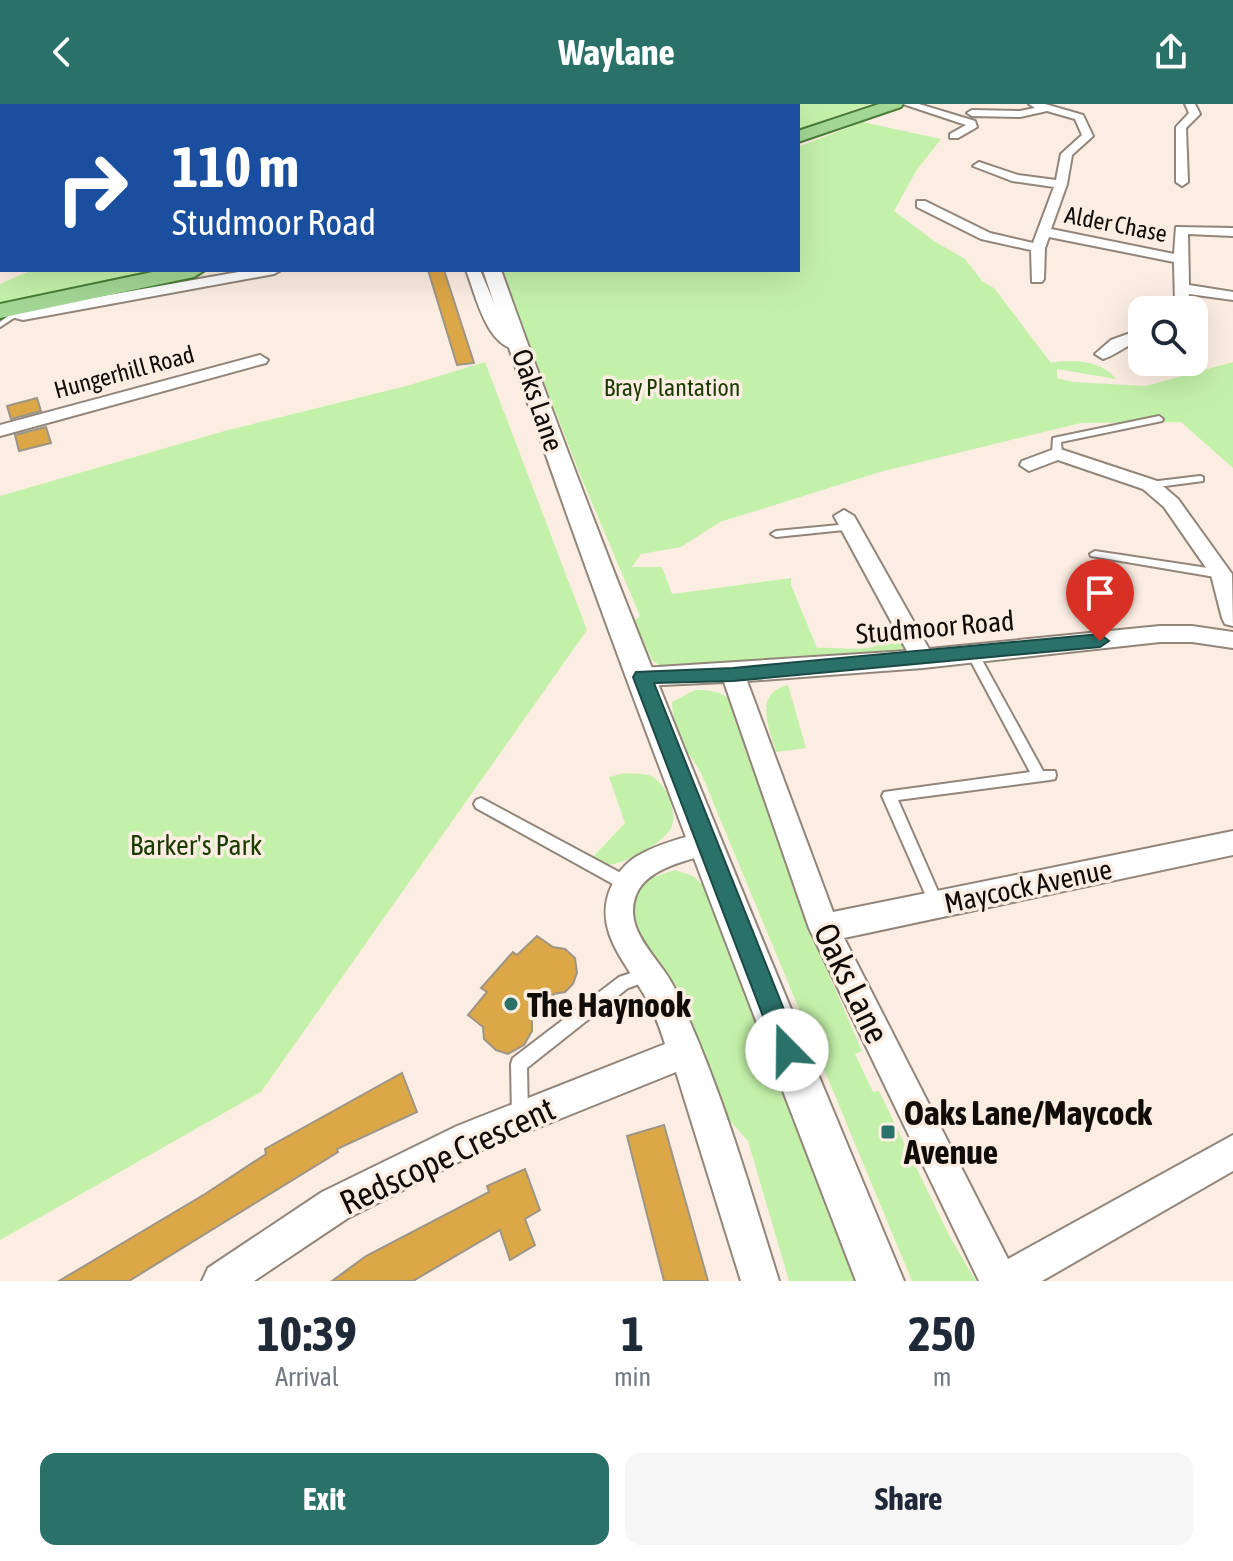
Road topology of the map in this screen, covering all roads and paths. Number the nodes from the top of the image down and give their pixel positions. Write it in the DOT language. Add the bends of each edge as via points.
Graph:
graph roads {
  1 [pos="895,104"];
  2 [pos="908,104"];
  3 [pos="1190,104"];
  4 [pos="1038,106"];
  5 [pos="972,113"];
  6 [pos="800,136"];
  7 [pos="954,136"];
  8 [pos="979,166"];
  9 [pos="1182,182"];
  10 [pos="1061,184"];
  11 [pos="921,204"];
  12 [pos="1165,226"];
  13 [pos="1181,230"];
  14 [pos="1044,232"];
  15 [pos="1233,232"];
  16 [pos="1038,248"];
  17 [pos="1180,259"];
  18 [pos="186,272"];
  19 [pos="262,272"];
  20 [pos="474,272"];
  21 [pos="493,272"];
  22 [pos="1037,279"];
  23 [pos="1181,288"];
  24 [pos="1180,296"];
  25 [pos="1233,296"];
  26 [pos="7,314"];
  27 [pos="1128,339"];
  28 [pos="519,346"];
  29 [pos="1103,354"];
  30 [pos="260,360"];
  31 [pos="1159,419"];
  32 [pos="0,431"];
  33 [pos="1057,454"];
  34 [pos="1029,465"];
  35 [pos="1200,479"];
  36 [pos="1150,485"];
  37 [pos="847,522"];
  38 [pos="776,534"];
  39 [pos="1095,554"];
  40 [pos="1221,574"];
  41 [pos="1233,618"];
  42 [pos="1233,640"];
  43 [pos="973,654"];
  44 [pos="923,659"];
  45 [pos="733,674"];
  46 [pos="642,677"];
  47 [pos="481,804"];
  48 [pos="705,843"];
  49 [pos="1233,843"];
  50 [pos="627,884"];
  51 [pos="937,905"];
  52 [pos="824,928"];
  53 [pos="649,974"];
  54 [pos="685,1052"];
  55 [pos="520,1118"];
  56 [pos="1233,1152"];
  57 [pos="221,1281"];
  58 [pos="760,1281"];
  59 [pos="880,1281"];
  60 [pos="999,1281"];
  61 [pos="1005,1281"];
  1 -- 6 [label="main road"];
  2 -- 7 [label="street" via="971,123"];
  3 -- 9 [label="street" via="1195,114 1181,127"];
  4 -- 5 [label="street" via="1020,114"];
  4 -- 10 [label="street" via="1079,117 1088,136 1067,154"];
  8 -- 10 [label="street"];
  10 -- 14 [label="street"];
  11 -- 16 [label="street" via="986,236"];
  12 -- 13 [label="street"];
  13 -- 15 [label="street"];
  13 -- 17 [label="street"];
  14 -- 16 [label="street"];
  14 -- 17 [label="street, Alder Chase"];
  16 -- 22 [label="street"];
  17 -- 23 [label="street"];
  18 -- 26 [label="main road"];
  19 -- 26 [label="street"];
  20 -- 28 [label="street" via="499,334"];
  21 -- 28 [label="street, Oaks Lane"];
  23 -- 24 [label="street"];
  23 -- 25 [label="street"];
  27 -- 29 [label="street"];
  28 -- 46 [label="street, Oaks Lane"];
  30 -- 32 [label="street, Hungerhill Road"];
  31 -- 33 [label="lane" via="1056,440"];
  33 -- 34 [label="street"];
  33 -- 36 [label="street"];
  35 -- 36 [label="lane"];
  36 -- 40 [label="street" via="1171,503"];
  37 -- 38 [label="lane"];
  37 -- 44 [label="street"];
  39 -- 40 [label="lane"];
  40 -- 41 [label="street"];
  42 -- 43 [label="street, Studmoor Road" via="1160,634"];
  43 -- 44 [label="street, Studmoor Road"];
  43 -- 51 [label="lane" via="1045,775 889,796"];
  44 -- 45 [label="street, Studmoor Road"];
  45 -- 46 [label="street, Studmoor Road"];
  45 -- 52 [label="street, Oaks Lane"];
  46 -- 48 [label="street, Oaks Lane"];
  47 -- 50 [label="lane"];
  48 -- 50 [label="street" via="645,864"];
  48 -- 59 [label="street, Oaks Lane"];
  49 -- 51 [label="street, Maycock Avenue"];
  50 -- 53 [label="street" via="618,925"];
  51 -- 52 [label="street, Maycock Avenue"];
  52 -- 60 [label="street, Oaks Lane"];
  53 -- 54 [label="street"];
  53 -- 55 [label="lane" via="624,982 519,1064"];
  54 -- 55 [label="street, Redscope Crescent"];
  54 -- 58 [label="street"];
  55 -- 57 [label="street, Redscope Crescent" via="335,1205"];
  56 -- 61 [label="street"];
}
